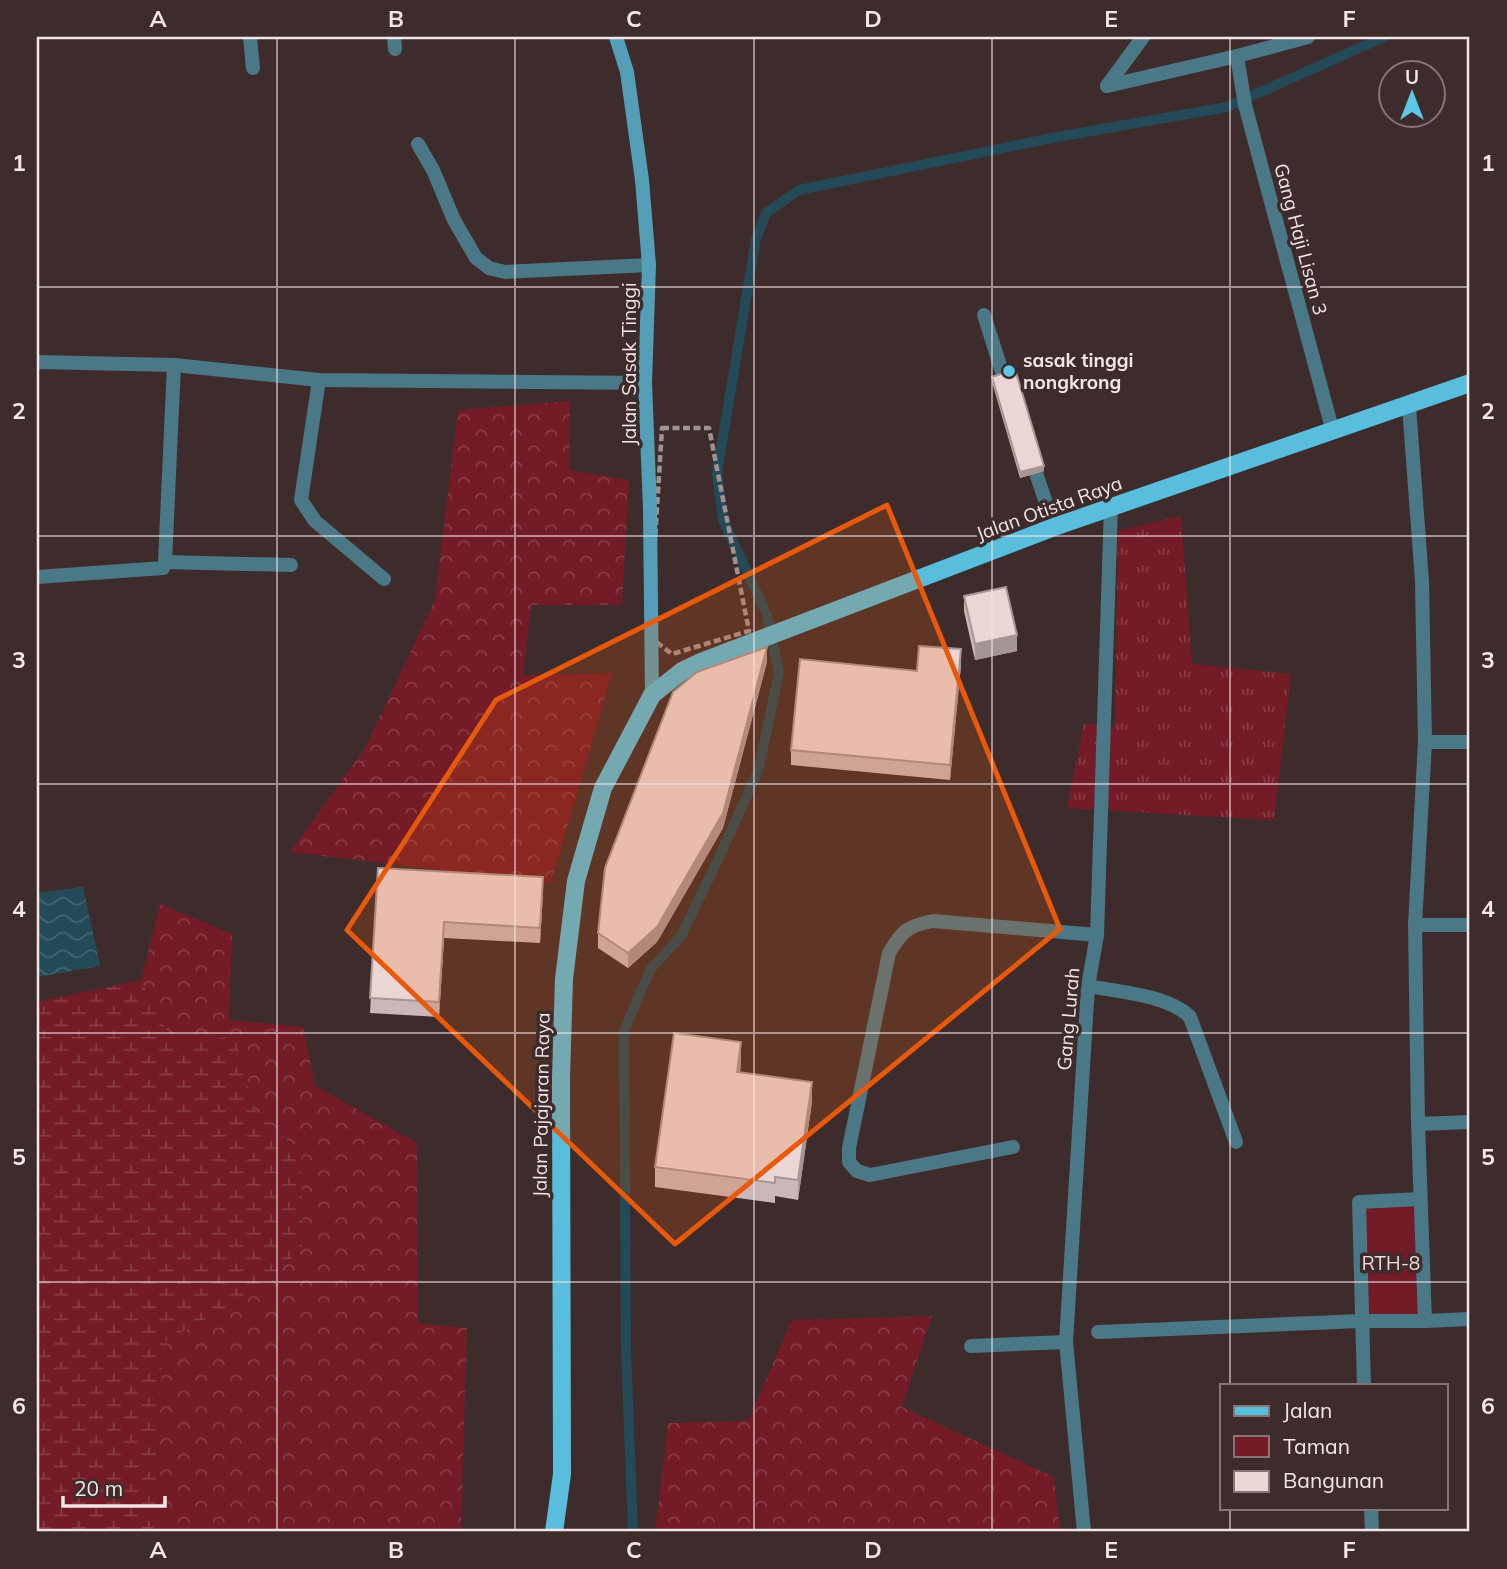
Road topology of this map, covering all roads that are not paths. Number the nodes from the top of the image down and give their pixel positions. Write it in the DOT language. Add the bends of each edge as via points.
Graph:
graph roads {
  1 [pos="250,37"];
  2 [pos="616,37"];
  3 [pos="1143,37"];
  4 [pos="1308,37"];
  5 [pos="1237,56"];
  6 [pos="253,68"];
  7 [pos="418,144"];
  8 [pos="649,265"];
  9 [pos="984,315"];
  10 [pos="37,362"];
  11 [pos="174,365"];
  12 [pos="1004,378"];
  13 [pos="319,380"];
  14 [pos="645,383"];
  15 [pos="1470,383"];
  16 [pos="1409,406"];
  17 [pos="1333,432"];
  18 [pos="1036,473"];
  19 [pos="1111,507"];
  20 [pos="1054,527"];
  21 [pos="165,562"];
  22 [pos="291,565"];
  23 [pos="37,577"];
  24 [pos="384,579"];
  25 [pos="652,695"];
  26 [pos="1425,742"];
  27 [pos="1470,742"];
  28 [pos="1415,925"];
  29 [pos="1470,925"];
  30 [pos="1097,935"];
  31 [pos="1088,986"];
  32 [pos="1470,1122"];
  33 [pos="1418,1124"];
  34 [pos="1236,1142"];
  35 [pos="1013,1147"];
  36 [pos="1420,1199"];
  37 [pos="1470,1319"];
  38 [pos="1361,1321"];
  39 [pos="1425,1321"];
  40 [pos="1098,1332"];
  41 [pos="1066,1342"];
  42 [pos="971,1346"];
  43 [pos="1364,1384"];
  44 [pos="1371,1510"];
  45 [pos="554,1532"];
  46 [pos="1084,1532"];
  47 [pos="1372,1532"];
  1 -- 6 [label="street"];
  2 -- 8 [label="street, Jalan Sasak Tinggi" via="629,85"];
  3 -- 5 [label="street" via="1107,86"];
  4 -- 5 [label="street"];
  5 -- 17 [label="street, Gang Haji Lisan 3" via="1245,105"];
  7 -- 8 [label="street" via="475,258 489,268 505,272"];
  8 -- 14 [label="street, Jalan Sasak Tinggi"];
  9 -- 12 [label="street"];
  10 -- 11 [label="street"];
  11 -- 13 [label="street"];
  11 -- 21 [label="street"];
  13 -- 14 [label="street"];
  13 -- 24 [label="street" via="301,500 315,521"];
  14 -- 25 [label="street, Jalan Sasak Tinggi"];
  15 -- 16 [label="main road, Jalan Otista Raya"];
  16 -- 17 [label="main road, Jalan Otista Raya"];
  16 -- 26 [label="street" via="1420,562"];
  17 -- 19 [label="main road, Jalan Otista Raya"];
  18 -- 20 [label="street"];
  19 -- 20 [label="main road, Jalan Otista Raya"];
  19 -- 30 [label="street, Gang Lurah"];
  20 -- 25 [label="main road, Jalan Otista Raya" via="804,623 748,638 682,671"];
  21 -- 22 [label="street"];
  21 -- 23 [label="street" via="157,569"];
  25 -- 45 [label="main road, Jalan Pajajaran Raya" via="603,788 576,881 565,966 562,1474"];
  26 -- 27 [label="street"];
  26 -- 28 [label="street"];
  28 -- 29 [label="street"];
  28 -- 33 [label="street"];
  30 -- 31 [label="street, Gang Lurah"];
  30 -- 35 [label="street" via="933,921 914,924 900,934 889,953 849,1162 870,1175"];
  31 -- 34 [label="street" via="1181,1007 1190,1017"];
  31 -- 41 [label="street, Gang Lurah"];
  32 -- 33 [label="street"];
  33 -- 36 [label="street"];
  36 -- 38 [label="street" via="1359,1202"];
  36 -- 39 [label="street"];
  37 -- 39 [label="street"];
  38 -- 39 [label="street"];
  38 -- 40 [label="street"];
  38 -- 43 [label="street"];
  41 -- 42 [label="street"];
  41 -- 46 [label="street, Gang Lurah"];
  44 -- 47 [label="street"];
}
